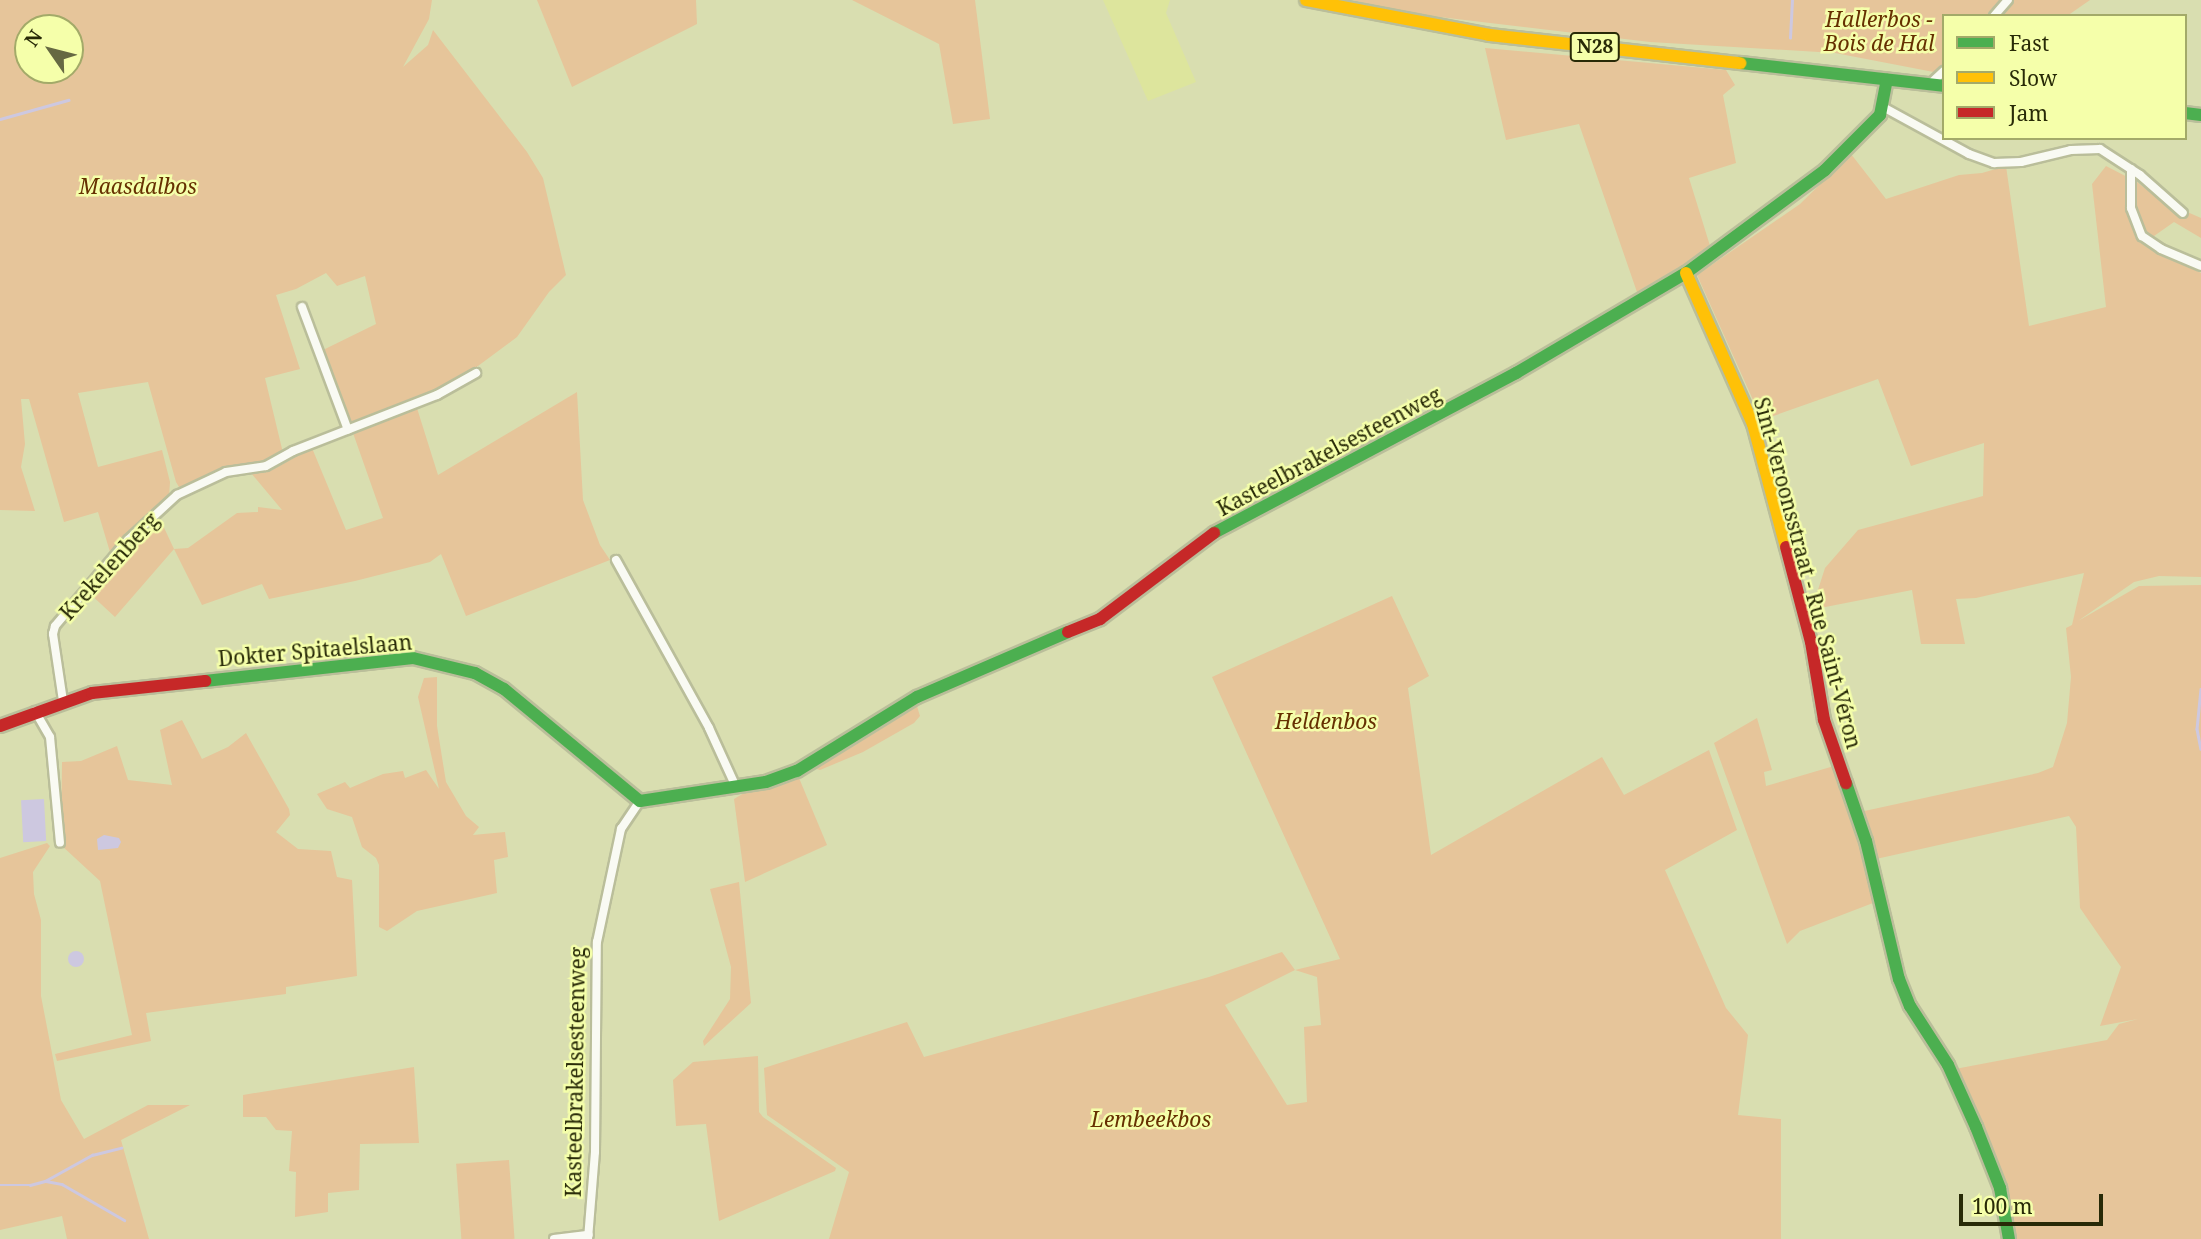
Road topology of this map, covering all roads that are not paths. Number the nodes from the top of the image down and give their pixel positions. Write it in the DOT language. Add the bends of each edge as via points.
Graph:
graph roads {
  1 [pos="1306,0"];
  2 [pos="2008,0"];
  3 [pos="1996,14"];
  4 [pos="1886,80"];
  5 [pos="1937,85"];
  6 [pos="1883,107"];
  7 [pos="1942,139"];
  8 [pos="1943,140"];
  9 [pos="2131,169"];
  10 [pos="2183,213"];
  11 [pos="2201,266"];
  12 [pos="1686,273"];
  13 [pos="302,307"];
  14 [pos="476,373"];
  15 [pos="348,430"];
  16 [pos="616,560"];
  17 [pos="63,701"];
  18 [pos="35,711"];
  19 [pos="0,726"];
  20 [pos="736,788"];
  21 [pos="640,801"];
  22 [pos="60,843"];
  23 [pos="589,1237"];
  24 [pos="554,1239"];
  25 [pos="2009,1239"];
  1 -- 4 [label="street, N28" via="1477,33"];
  2 -- 3 [label="street"];
  4 -- 5 [label="street, N28"];
  4 -- 6 [label="street"];
  6 -- 7 [label="street"];
  6 -- 12 [label="street, Kasteelbrakelsesteenweg" via="1871,125 1810,185"];
  8 -- 9 [label="street" via="1994,163 2100,149"];
  9 -- 10 [label="street"];
  9 -- 11 [label="street" via="2131,208 2142,236"];
  12 -- 20 [label="street, Kasteelbrakelsesteenweg" via="1516,373 1205,538 1100,620 917,697 797,771"];
  12 -- 25 [label="street, Sint-Veroonsstraat - Rue Saint-Véron" via="1753,424 1811,642 1822,712 1866,841 1899,979 1910,1006 1948,1065 1976,1127 2000,1188"];
  13 -- 15 [label="street"];
  14 -- 15 [label="street, Krekelenberg" via="437,395"];
  15 -- 17 [label="street, Krekelenberg" via="266,466 226,472 198,483 177,495 128,540 55,626"];
  16 -- 20 [label="street" via="709,728"];
  17 -- 18 [label="street, Dokter Spitaelslaan"];
  17 -- 21 [label="street, Dokter Spitaelslaan" via="126,688 413,658 475,673 504,689"];
  18 -- 19 [label="street, Dokter Spitaelslaan"];
  18 -- 22 [label="street" via="50,732"];
  20 -- 21 [label="street, Kasteelbrakelsesteenweg"];
  21 -- 23 [label="street, Kasteelbrakelsesteenweg" via="621,829 597,942"];
  23 -- 24 [label="street"];
}
